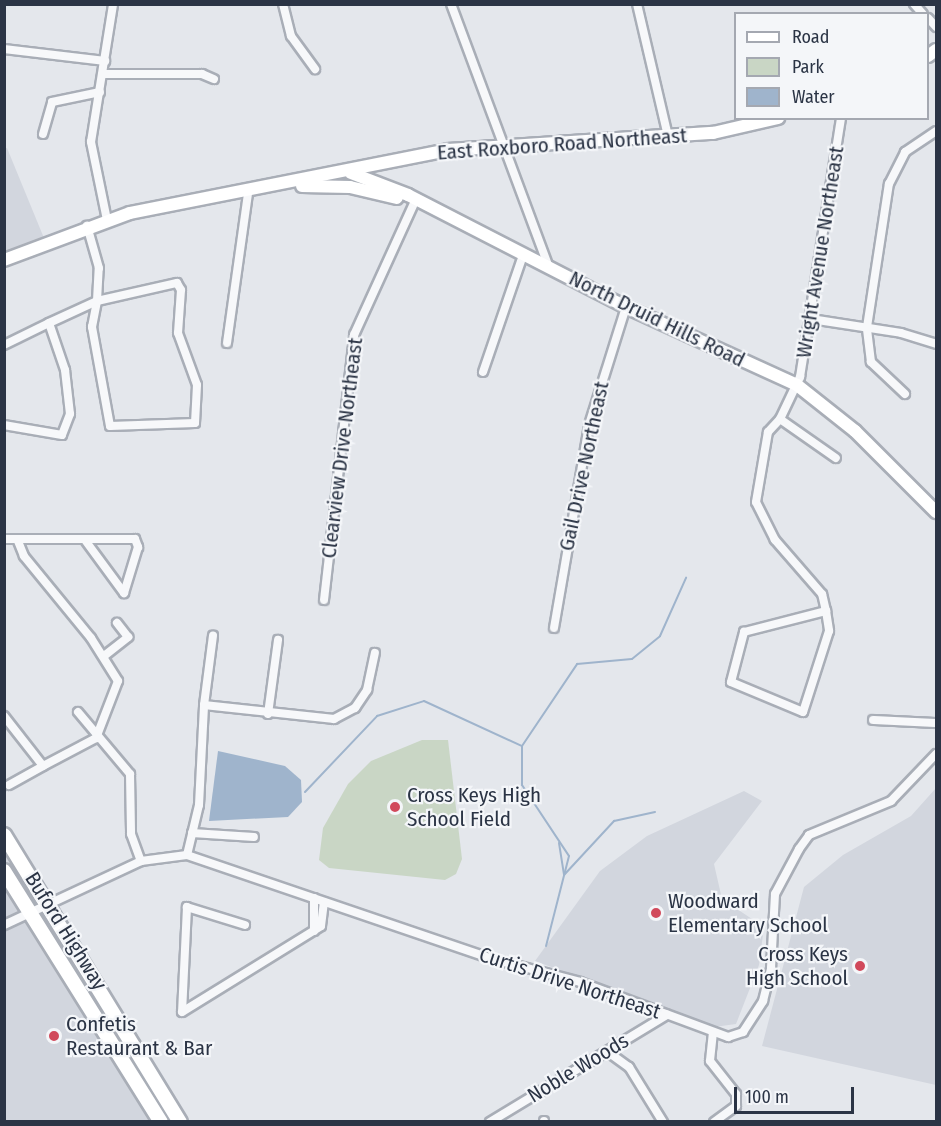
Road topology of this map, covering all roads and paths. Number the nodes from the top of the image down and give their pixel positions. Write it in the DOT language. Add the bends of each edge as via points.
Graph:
graph roads {
  1 [pos="113,4"];
  2 [pos="283,4"];
  3 [pos="451,4"];
  4 [pos="637,4"];
  5 [pos="4,49"];
  6 [pos="105,61"];
  7 [pos="315,69"];
  8 [pos="103,74"];
  9 [pos="214,79"];
  10 [pos="100,92"];
  11 [pos="766,120"];
  12 [pos="841,120"];
  13 [pos="936,131"];
  14 [pos="43,134"];
  15 [pos="668,136"];
  16 [pos="501,148"];
  17 [pos="347,171"];
  18 [pos="277,186"];
  19 [pos="248,193"];
  20 [pos="414,201"];
  21 [pos="106,220"];
  22 [pos="87,226"];
  23 [pos="523,255"];
  24 [pos="4,260"];
  25 [pos="548,265"];
  26 [pos="97,301"];
  27 [pos="626,307"];
  28 [pos="811,319"];
  29 [pos="49,323"];
  30 [pos="867,327"];
  31 [pos="226,343"];
  32 [pos="936,344"];
  33 [pos="4,345"];
  34 [pos="483,372"];
  35 [pos="797,386"];
  36 [pos="905,394"];
  37 [pos="780,419"];
  38 [pos="4,425"];
  39 [pos="836,458"];
  40 [pos="936,512"];
  41 [pos="4,538"];
  42 [pos="16,539"];
  43 [pos="85,540"];
  44 [pos="324,600"];
  45 [pos="826,610"];
  46 [pos="117,623"];
  47 [pos="554,628"];
  48 [pos="213,636"];
  49 [pos="278,640"];
  50 [pos="375,653"];
  51 [pos="104,656"];
  52 [pos="204,705"];
  53 [pos="78,712"];
  54 [pos="268,714"];
  55 [pos="4,716"];
  56 [pos="873,720"];
  57 [pos="936,723"];
  58 [pos="96,738"];
  59 [pos="936,754"];
  60 [pos="43,766"];
  61 [pos="9,785"];
  62 [pos="192,833"];
  63 [pos="4,835"];
  64 [pos="254,837"];
  65 [pos="187,855"];
  66 [pos="141,861"];
  67 [pos="4,871"];
  68 [pos="314,898"];
  69 [pos="324,902"];
  70 [pos="51,904"];
  71 [pos="33,914"];
  72 [pos="4,925"];
  73 [pos="244,925"];
  74 [pos="317,929"];
  75 [pos="667,1014"];
  76 [pos="713,1032"];
  77 [pos="608,1052"];
  78 [pos="161,1122"];
  79 [pos="180,1122"];
  80 [pos="490,1122"];
  81 [pos="663,1122"];
  82 [pos="714,1122"];
  1 -- 6 [label="street"];
  2 -- 7 [label="street" via="291,36"];
  3 -- 16 [label="street"];
  4 -- 15 [label="street"];
  5 -- 6 [label="street"];
  6 -- 8 [label="street"];
  8 -- 9 [label="street" via="202,74"];
  8 -- 10 [label="street"];
  10 -- 14 [label="street" via="52,102"];
  10 -- 21 [label="street" via="91,142"];
  11 -- 15 [label="main road, East Roxboro Road Northeast"];
  12 -- 28 [label="street, Wright Avenue Northeast"];
  13 -- 30 [label="street" via="905,152 889,184"];
  15 -- 16 [label="main road, East Roxboro Road Northeast"];
  16 -- 17 [label="main road, East Roxboro Road Northeast" via="448,150"];
  16 -- 25 [label="street"];
  17 -- 18 [label="main road, East Roxboro Road Northeast"];
  17 -- 20 [label="main road, North Druid Hills Road"];
  18 -- 19 [label="main road"];
  18 -- 20 [label="main road" via="350,187"];
  19 -- 21 [label="main road"];
  19 -- 31 [label="street"];
  20 -- 23 [label="main road, North Druid Hills Road"];
  20 -- 44 [label="street, Clearview Drive Northeast" via="354,335"];
  21 -- 22 [label="main road"];
  22 -- 24 [label="main road"];
  22 -- 26 [label="street" via="99,268"];
  23 -- 25 [label="main road, North Druid Hills Road"];
  23 -- 34 [label="street"];
  25 -- 27 [label="main road, North Druid Hills Road"];
  26 -- 26 [label="street" via="92,327 110,426 195,423 197,385 178,333 181,290 177,283"];
  26 -- 29 [label="street"];
  27 -- 35 [label="main road, North Druid Hills Road"];
  27 -- 47 [label="street, Gail Drive Northeast" via="589,425"];
  28 -- 30 [label="street"];
  28 -- 35 [label="street, Wright Avenue Northeast"];
  29 -- 33 [label="street"];
  29 -- 38 [label="street" via="69,392 69,429 62,435"];
  30 -- 32 [label="street"];
  30 -- 36 [label="street" via="871,362"];
  35 -- 37 [label="street, Wright Avenue Northeast"];
  35 -- 40 [label="main road, North Druid Hills Road" via="855,431"];
  37 -- 39 [label="street"];
  37 -- 45 [label="street, Wright Avenue Northeast" via="768,432 761,457 759,513 775,540 822,594"];
  41 -- 42 [label="street"];
  42 -- 43 [label="street"];
  42 -- 51 [label="street" via="24,556"];
  43 -- 43 [label="street" via="124,593 135,539"];
  45 -- 45 [label="street" via="829,631 803,712 731,682 744,632"];
  46 -- 51 [label="street" via="128,637"];
  48 -- 52 [label="street"];
  49 -- 54 [label="street"];
  50 -- 54 [label="street" via="368,690 355,708 334,719"];
  51 -- 58 [label="street" via="118,681"];
  52 -- 54 [label="street"];
  52 -- 62 [label="street" via="199,805"];
  53 -- 58 [label="street"];
  55 -- 60 [label="street"];
  56 -- 57 [label="street" via="907,717"];
  58 -- 60 [label="street"];
  58 -- 66 [label="street" via="130,774 129,813"];
  59 -- 76 [label="street, Curtis Drive Northeast" via="891,801 809,835 776,894 771,968 763,1001 741,1034"];
  60 -- 61 [label="street"];
  62 -- 64 [label="street"];
  62 -- 65 [label="street"];
  63 -- 70 [label="main road, Buford Highway"];
  65 -- 66 [label="street, Curtis Drive Northeast"];
  65 -- 68 [label="street, Curtis Drive Northeast"];
  66 -- 70 [label="street, Curtis Drive Northeast"];
  67 -- 71 [label="main road, Buford Highway"];
  68 -- 69 [label="street, Curtis Drive Northeast"];
  68 -- 74 [label="street"];
  69 -- 74 [label="street"];
  69 -- 75 [label="street, Curtis Drive Northeast"];
  70 -- 71 [label="street, Curtis Drive Northeast"];
  70 -- 79 [label="main road, Buford Highway"];
  71 -- 72 [label="street, Curtis Drive Northeast"];
  71 -- 78 [label="main road, Buford Highway"];
  73 -- 74 [label="street" via="187,907 182,1012"];
  75 -- 76 [label="street, Curtis Drive Northeast"];
  75 -- 77 [label="street, Noble Woods"];
  76 -- 82 [label="street" via="710,1061 736,1094 736,1106"];
  77 -- 80 [label="street, Noble Woods"];
  77 -- 81 [label="street" via="629,1067"];
}
